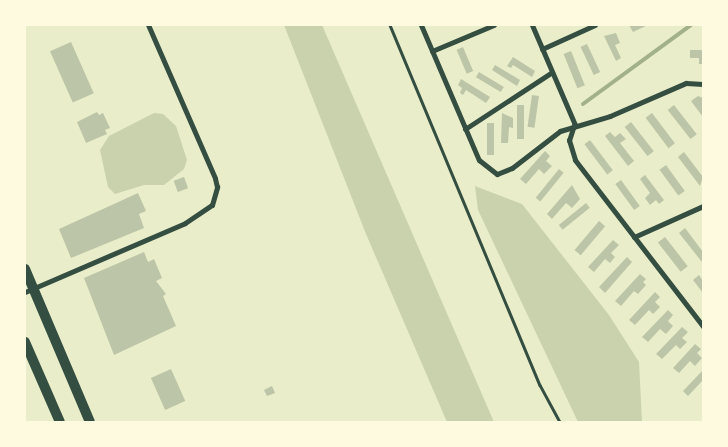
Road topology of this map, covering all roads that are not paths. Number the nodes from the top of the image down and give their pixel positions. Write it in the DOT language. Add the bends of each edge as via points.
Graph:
graph roads {
  1 [pos="148,25"];
  2 [pos="421,25"];
  3 [pos="494,25"];
  4 [pos="532,25"];
  5 [pos="595,25"];
  6 [pos="542,49"];
  7 [pos="432,51"];
  8 [pos="552,72"];
  9 [pos="703,84"];
  10 [pos="575,125"];
  11 [pos="465,129"];
  12 [pos="703,206"];
  13 [pos="634,236"];
  14 [pos="25,269"];
  15 [pos="29,290"];
  16 [pos="703,326"];
  17 [pos="25,342"];
  18 [pos="60,422"];
  19 [pos="90,422"];
  1 -- 15 [label="street" via="215,178 216,196 206,212 185,223"];
  2 -- 7 [label="street"];
  3 -- 7 [label="street"];
  4 -- 6 [label="street"];
  5 -- 6 [label="street"];
  6 -- 8 [label="street"];
  7 -- 11 [label="street"];
  8 -- 10 [label="street"];
  8 -- 11 [label="street"];
  9 -- 10 [label="street" via="686,83 610,116"];
  10 -- 11 [label="street" via="552,136 512,168 497,174 479,160"];
  10 -- 13 [label="street" via="569,140 575,160"];
  12 -- 13 [label="street"];
  13 -- 16 [label="street"];
  14 -- 15 [label="main road"];
  15 -- 19 [label="main road"];
  17 -- 18 [label="main road"];
}
